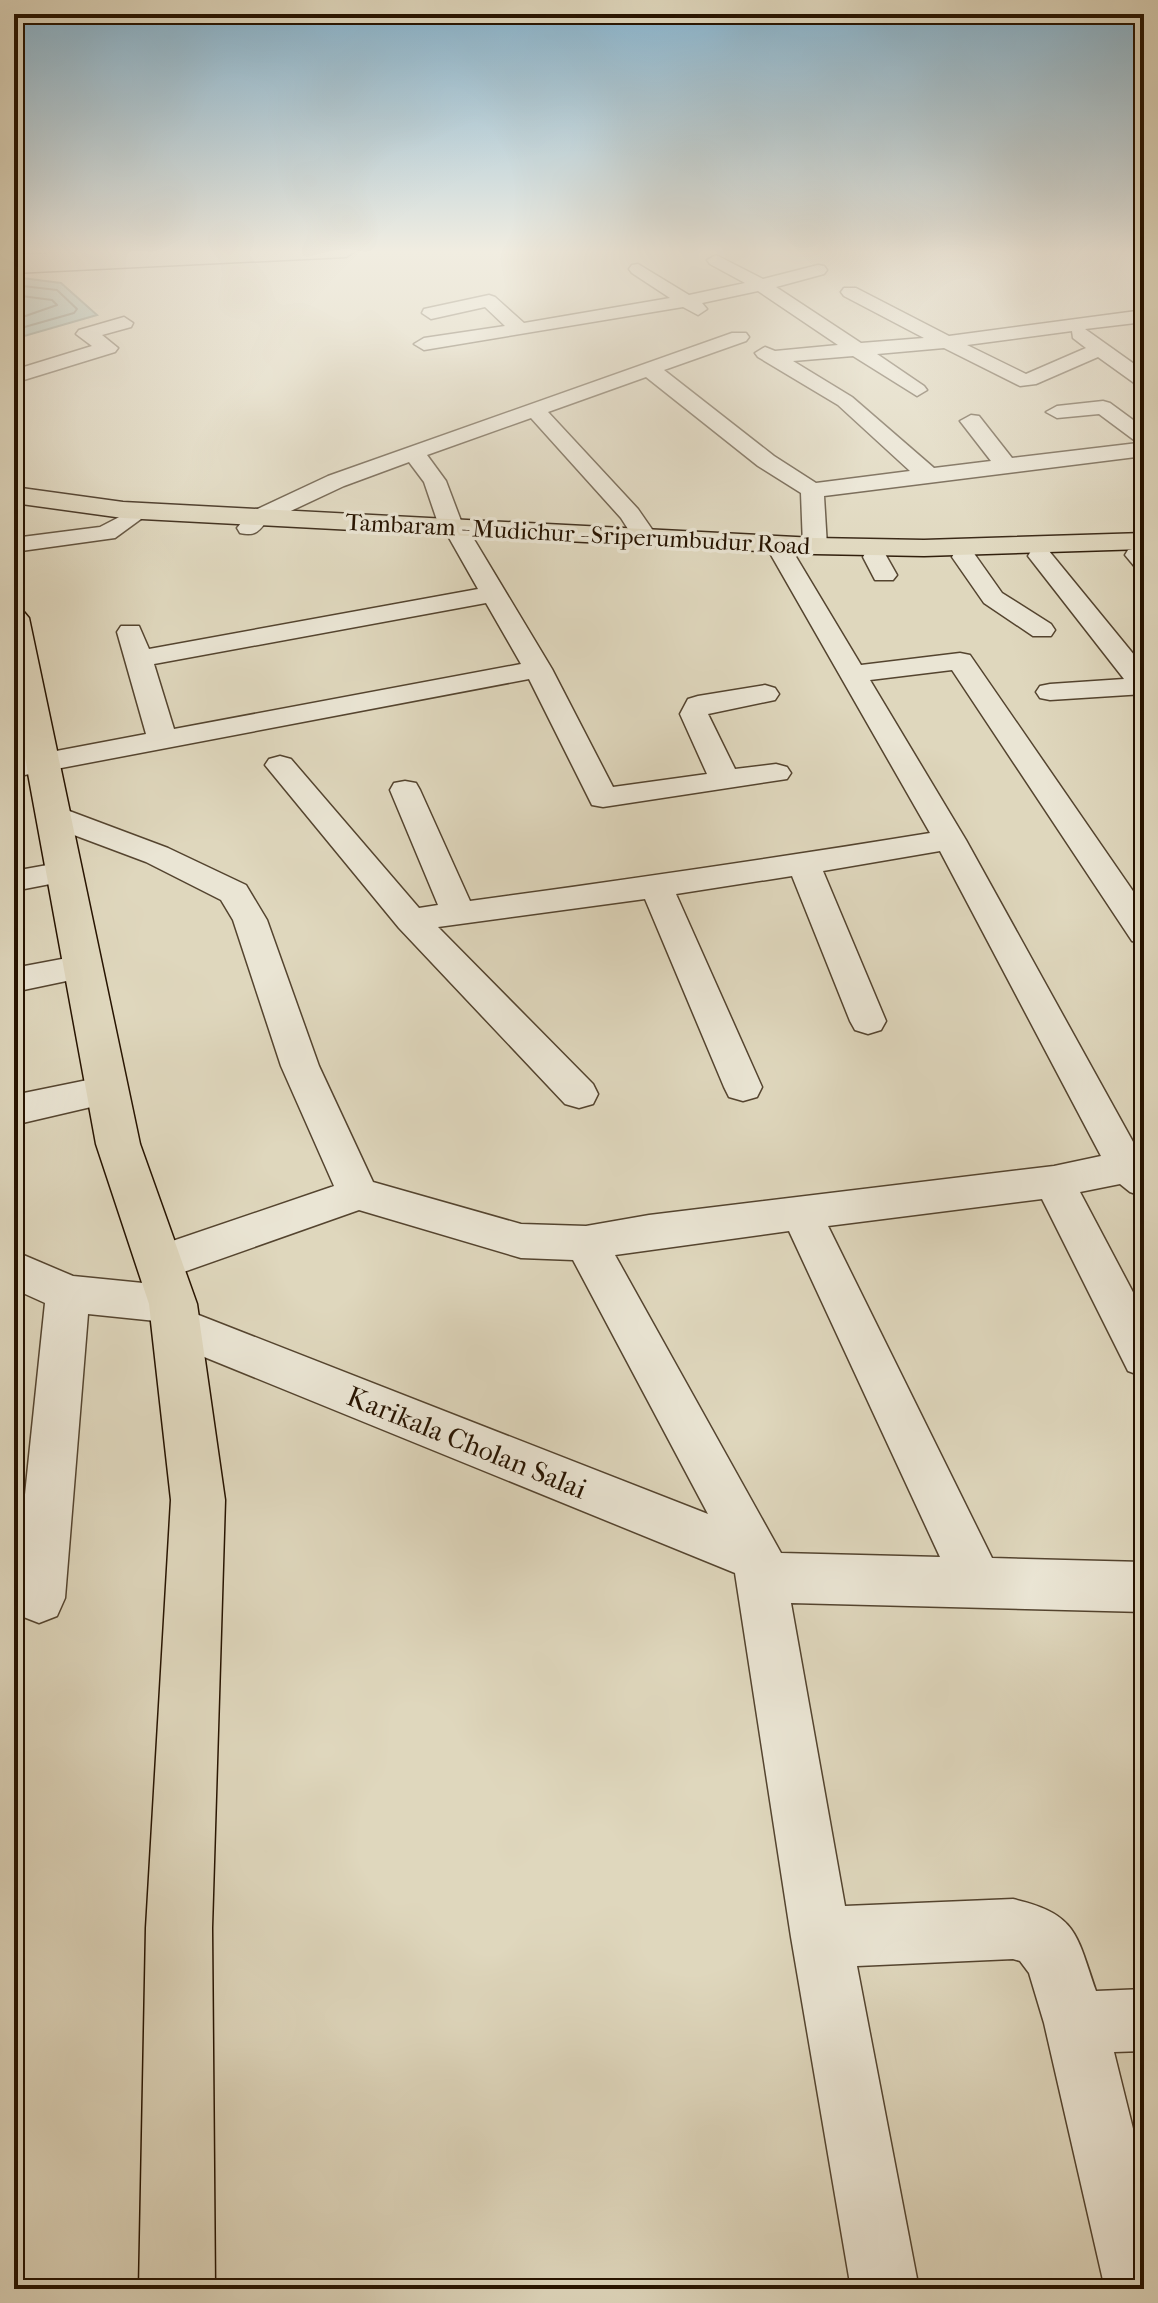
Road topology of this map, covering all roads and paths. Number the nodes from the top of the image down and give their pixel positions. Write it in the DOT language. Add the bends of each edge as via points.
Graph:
graph roads {
  1 [pos="68,358"];
  2 [pos="676,358"];
  3 [pos="774,358"];
  4 [pos="873,358"];
  5 [pos="979,358"];
  6 [pos="1090,358"];
  7 [pos="1113,358"];
  8 [pos="648,368"];
  9 [pos="14,377"];
  10 [pos="1144,381"];
  11 [pos="917,390"];
  12 [pos="534,409"];
  13 [pos="1057,412"];
  14 [pos="971,421"];
  15 [pos="1144,438"];
  16 [pos="1144,449"];
  17 [pos="413,452"];
  18 [pos="1005,464"];
  19 [pos="930,477"];
  20 [pos="812,490"];
  21 [pos="14,495"];
  22 [pos="14,506"];
  23 [pos="129,519"];
  24 [pos="253,523"];
  25 [pos="455,531"];
  26 [pos="644,535"];
  27 [pos="14,545"];
  28 [pos="815,546"];
  29 [pos="1142,553"];
  30 [pos="783,555"];
  31 [pos="1040,556"];
  32 [pos="964,557"];
  33 [pos="493,594"];
  34 [pos="15,622"];
  35 [pos="1042,630"];
  36 [pos="130,632"];
  37 [pos="138,659"];
  38 [pos="538,669"];
  39 [pos="852,674"];
  40 [pos="1144,685"];
  41 [pos="1050,692"];
  42 [pos="765,694"];
  43 [pos="163,741"];
  44 [pos="280,765"];
  45 [pos="28,766"];
  46 [pos="776,773"];
  47 [pos="725,780"];
  48 [pos="405,790"];
  49 [pos="53,816"];
  50 [pos="950,840"];
  51 [pos="804,865"];
  52 [pos="64,872"];
  53 [pos="14,881"];
  54 [pos="655,884"];
  55 [pos="459,915"];
  56 [pos="411,920"];
  57 [pos="1144,933"];
  58 [pos="83,967"];
  59 [pos="14,980"];
  60 [pos="868,1021"];
  61 [pos="743,1087"];
  62 [pos="107,1090"];
  63 [pos="579,1094"];
  64 [pos="14,1110"];
  65 [pos="1138,1170"];
  66 [pos="1054,1182"];
  67 [pos="358,1194"];
  68 [pos="802,1215"];
  69 [pos="586,1243"];
  70 [pos="14,1269"];
  71 [pos="68,1294"];
  72 [pos="170,1297"];
  73 [pos="1144,1357"];
  74 [pos="761,1568"];
  75 [pos="978,1583"];
  76 [pos="1144,1587"];
  77 [pos="39,1598"];
  78 [pos="821,1937"];
  79 [pos="1144,2020"];
  80 [pos="1075,2023"];
  81 [pos="177,2289"];
  82 [pos="885,2289"];
  83 [pos="1139,2289"];
  1 -- 9 [label="street"];
  2 -- 8 [label="street"];
  3 -- 19 [label="street" via="845,401"];
  4 -- 11 [label="street"];
  5 -- 6 [label="street" via="1020,380"];
  7 -- 10 [label="street"];
  8 -- 12 [label="street"];
  8 -- 20 [label="street" via="766,461"];
  12 -- 17 [label="street"];
  12 -- 26 [label="street"];
  13 -- 15 [label="street" via="1103,407"];
  14 -- 18 [label="street"];
  16 -- 18 [label="street"];
  17 -- 24 [label="street" via="336,481"];
  17 -- 25 [label="street" via="435,481"];
  18 -- 19 [label="street"];
  19 -- 20 [label="street"];
  20 -- 28 [label="street"];
  21 -- 24 [label="main road, Tambaram - Mudichur - Sriperumbudur Road"];
  22 -- 23 [label="main road, Tambaram - Mudichur - Sriperumbudur Road"];
  23 -- 24 [label="main road, Tambaram - Mudichur - Sriperumbudur Road"];
  23 -- 27 [label="street" via="106,533"];
  24 -- 25 [label="main road, Tambaram - Mudichur - Sriperumbudur Road"];
  25 -- 26 [label="main road, Tambaram - Mudichur - Sriperumbudur Road"];
  25 -- 30 [label="main road, Tambaram - Mudichur - Sriperumbudur Road"];
  25 -- 33 [label="street"];
  26 -- 28 [label="main road, Tambaram - Mudichur - Sriperumbudur Road"];
  28 -- 29 [label="main road, Tambaram - Mudichur - Sriperumbudur Road"];
  29 -- 31 [label="main road, Tambaram - Mudichur - Sriperumbudur Road"];
  30 -- 32 [label="main road, Tambaram - Mudichur - Sriperumbudur Road" via="880,566"];
  30 -- 39 [label="street"];
  31 -- 32 [label="main road, Tambaram - Mudichur - Sriperumbudur Road"];
  31 -- 40 [label="street"];
  32 -- 35 [label="street" via="993,598"];
  33 -- 37 [label="street"];
  33 -- 38 [label="street"];
  34 -- 45 [label="main road"];
  36 -- 37 [label="street"];
  37 -- 43 [label="street"];
  38 -- 43 [label="street"];
  38 -- 47 [label="street" via="603,798"];
  39 -- 50 [label="street"];
  39 -- 57 [label="street" via="960,661"];
  40 -- 41 [label="street"];
  42 -- 47 [label="street" via="698,705 694,714"];
  43 -- 45 [label="street"];
  44 -- 56 [label="street"];
  45 -- 49 [label="main road"];
  46 -- 47 [label="street"];
  48 -- 55 [label="street"];
  49 -- 52 [label="main road"];
  49 -- 67 [label="street" via="157,855 234,893 255,933 300,1066"];
  50 -- 51 [label="street"];
  50 -- 65 [label="street"];
  51 -- 54 [label="street"];
  51 -- 60 [label="street"];
  52 -- 53 [label="street"];
  52 -- 58 [label="main road"];
  54 -- 55 [label="street"];
  54 -- 61 [label="street"];
  55 -- 56 [label="street"];
  56 -- 63 [label="street"];
  58 -- 59 [label="street"];
  58 -- 62 [label="main road"];
  62 -- 64 [label="street"];
  62 -- 72 [label="main road" via="118,1144"];
  65 -- 66 [label="street"];
  66 -- 68 [label="street"];
  66 -- 73 [label="street"];
  67 -- 69 [label="street" via="521,1241"];
  67 -- 72 [label="street"];
  68 -- 69 [label="street"];
  68 -- 75 [label="street"];
  69 -- 74 [label="street"];
  70 -- 71 [label="street"];
  71 -- 72 [label="street"];
  71 -- 77 [label="street"];
  72 -- 74 [label="street, Karikala Cholan Salai"];
  72 -- 81 [label="main road" via="198,1500 179,1928"];
  74 -- 75 [label="street, Karikala Cholan Salai"];
  74 -- 78 [label="street"];
  75 -- 76 [label="street, Karikala Cholan Salai"];
  78 -- 80 [label="street" via="1013,1929 1038,1935 1054,1957"];
  78 -- 82 [label="street"];
  79 -- 80 [label="street"];
  80 -- 83 [label="street"];
}
